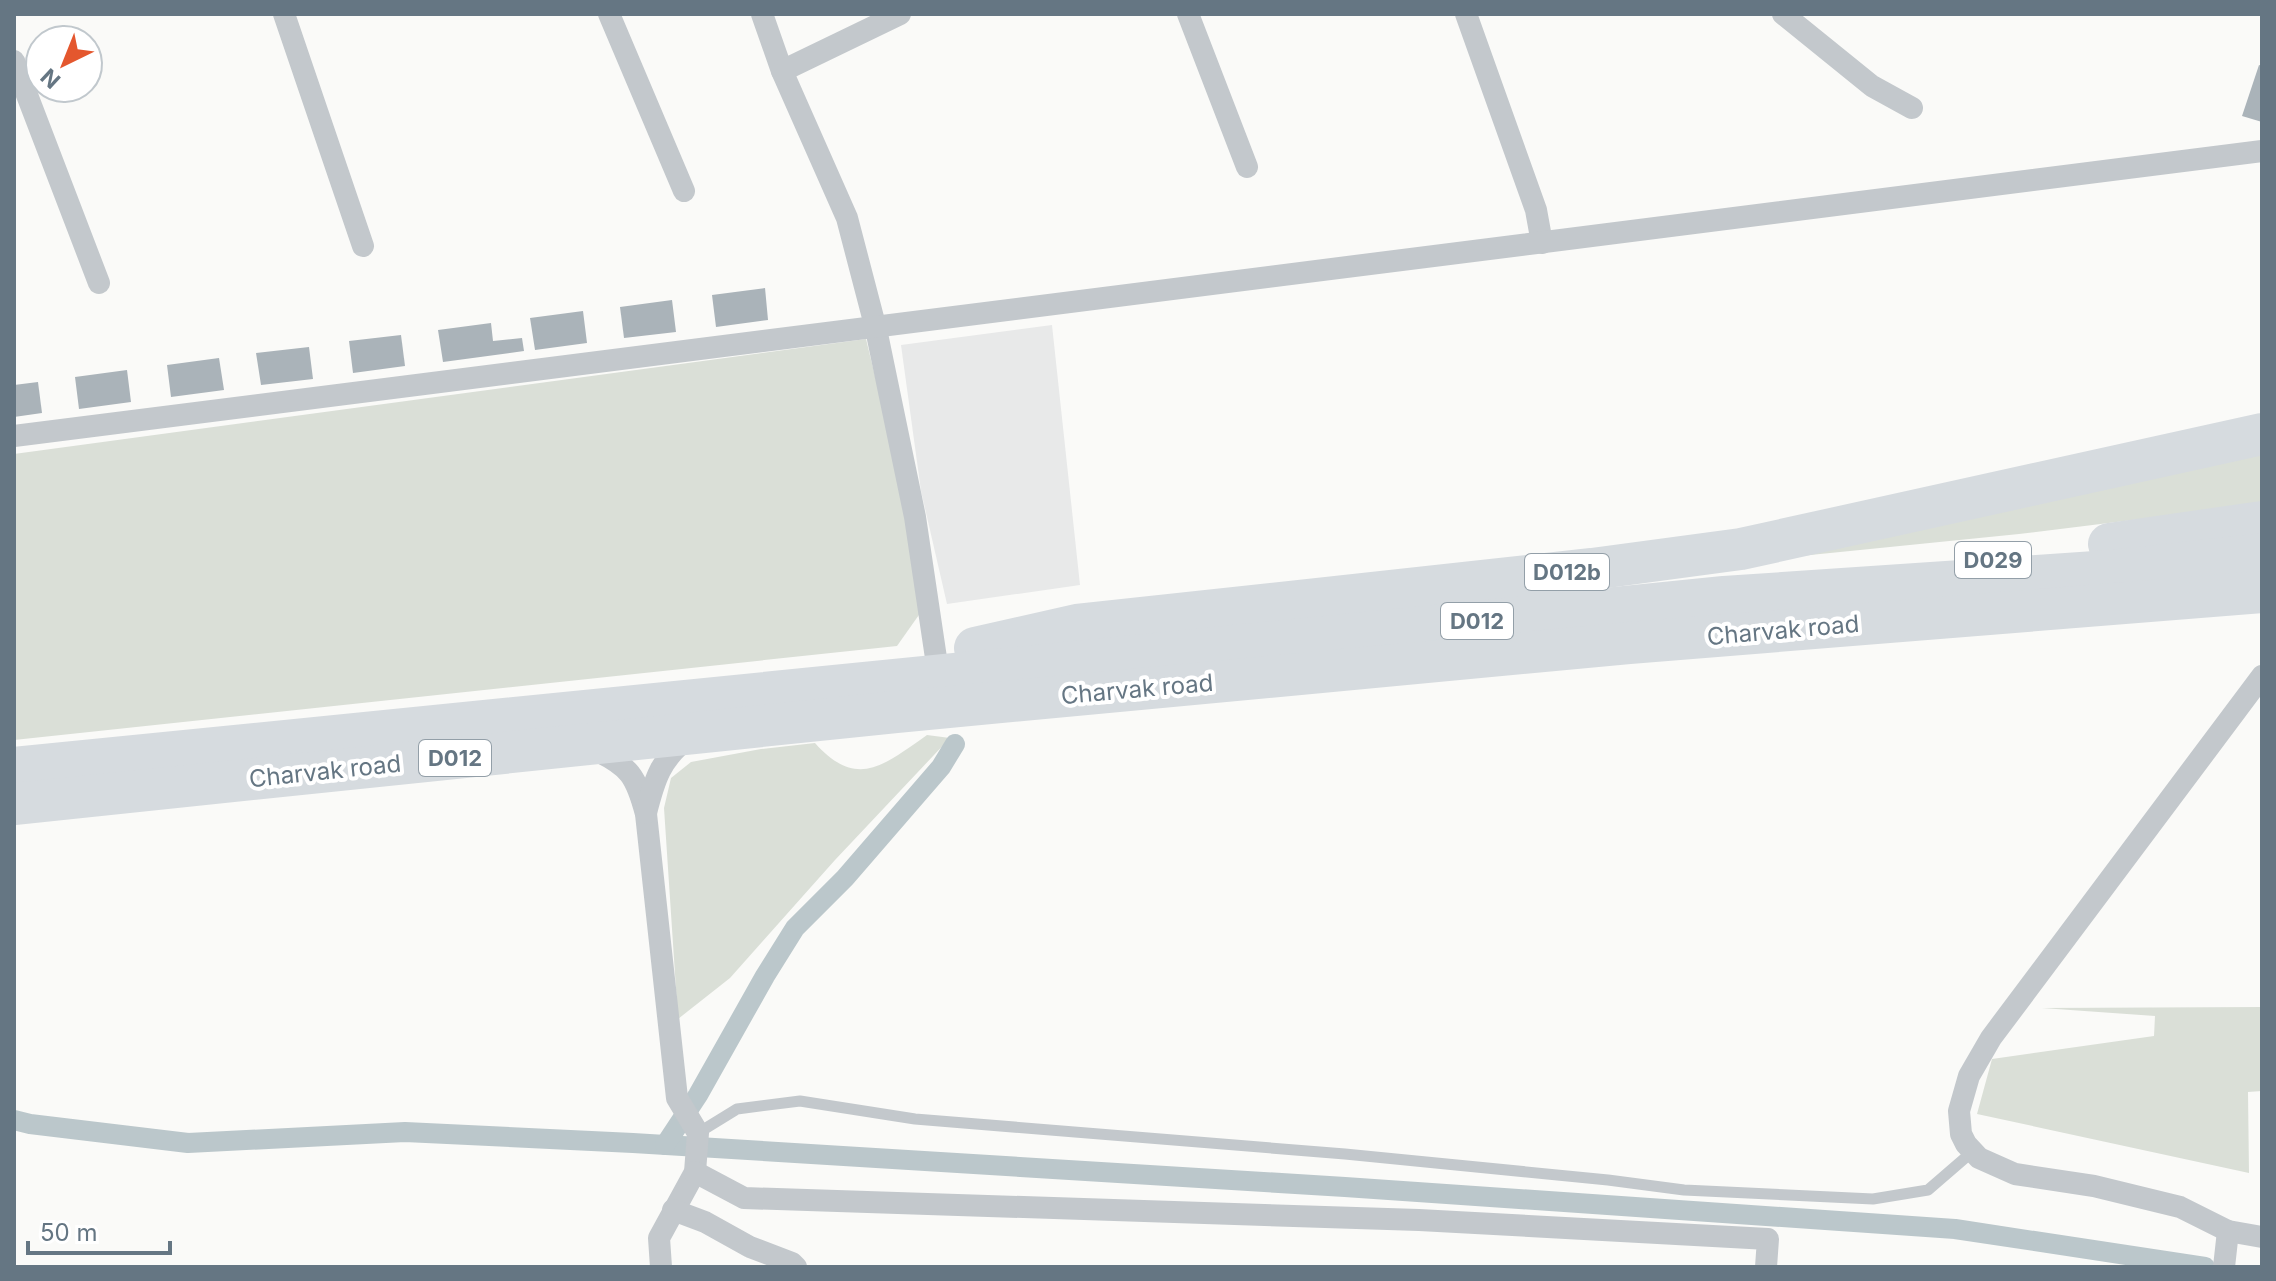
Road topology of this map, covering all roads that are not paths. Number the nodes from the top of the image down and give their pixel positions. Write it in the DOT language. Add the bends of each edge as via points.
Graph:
graph roads {
  1 [pos="284,14"];
  2 [pos="609,14"];
  3 [pos="762,14"];
  4 [pos="900,14"];
  5 [pos="1188,14"];
  6 [pos="1466,14"];
  7 [pos="1783,14"];
  8 [pos="14,61"];
  9 [pos="782,71"];
  10 [pos="1912,108"];
  11 [pos="2262,151"];
  12 [pos="1247,167"];
  13 [pos="684,191"];
  14 [pos="1542,243"];
  15 [pos="363,246"];
  16 [pos="99,283"];
  17 [pos="876,329"];
  18 [pos="2262,434"];
  19 [pos="14,436"];
  20 [pos="2262,522"];
  21 [pos="2262,554"];
  22 [pos="2262,592"];
  23 [pos="1724,597"];
  24 [pos="936,658"];
  25 [pos="2262,676"];
  26 [pos="869,681"];
  27 [pos="696,733"];
  28 [pos="575,745"];
  29 [pos="14,768"];
  30 [pos="14,804"];
  31 [pos="646,814"];
  32 [pos="698,1133"];
  33 [pos="1972,1152"];
  34 [pos="695,1172"];
  35 [pos="673,1210"];
  36 [pos="2228,1231"];
  37 [pos="2262,1237"];
  38 [pos="2225,1261"];
  39 [pos="661,1267"];
  40 [pos="796,1267"];
  41 [pos="1766,1267"];
  1 -- 15 [label="street"];
  2 -- 13 [label="street"];
  3 -- 9 [label="street"];
  4 -- 9 [label="street"];
  5 -- 12 [label="street"];
  6 -- 14 [label="street" via="1536,210"];
  7 -- 10 [label="street" via="1872,86"];
  8 -- 16 [label="street"];
  9 -- 17 [label="street" via="847,218"];
  11 -- 14 [label="street"];
  14 -- 17 [label="street"];
  17 -- 19 [label="street"];
  17 -- 24 [label="street" via="915,517"];
  18 -- 24 [label="highway, D012b" via="1741,549 1077,625"];
  20 -- 23 [label="highway, Charvak road / D029"];
  21 -- 23 [label="highway, Charvak road / D012" via="2110,571"];
  22 -- 27 [label="highway, Charvak road / D012" via="1629,643"];
  23 -- 26 [label="highway, Charvak road / D012"];
  24 -- 26 [label="highway, D012b"];
  25 -- 33 [label="street" via="1978,1057 1959,1111 1961,1134"];
  26 -- 29 [label="highway, Charvak road / D012"];
  27 -- 28 [label="highway, Charvak road / D012"];
  27 -- 31 [label="street" via="663,764"];
  28 -- 30 [label="highway, Charvak road / D012"];
  28 -- 31 [label="street" via="622,765 638,782"];
  31 -- 32 [label="street" via="677,1098"];
  32 -- 33 [label="lane" via="737,1109 800,1101 915,1119 1360,1155 1684,1190 1873,1199 1928,1190"];
  32 -- 34 [label="street"];
  33 -- 36 [label="street" via="2015,1174 2180,1207"];
  34 -- 35 [label="street"];
  34 -- 41 [label="street" via="744,1198 1419,1220 1768,1239"];
  35 -- 39 [label="street" via="659,1238"];
  35 -- 40 [label="street"];
  36 -- 37 [label="street"];
  36 -- 38 [label="street"];
}
